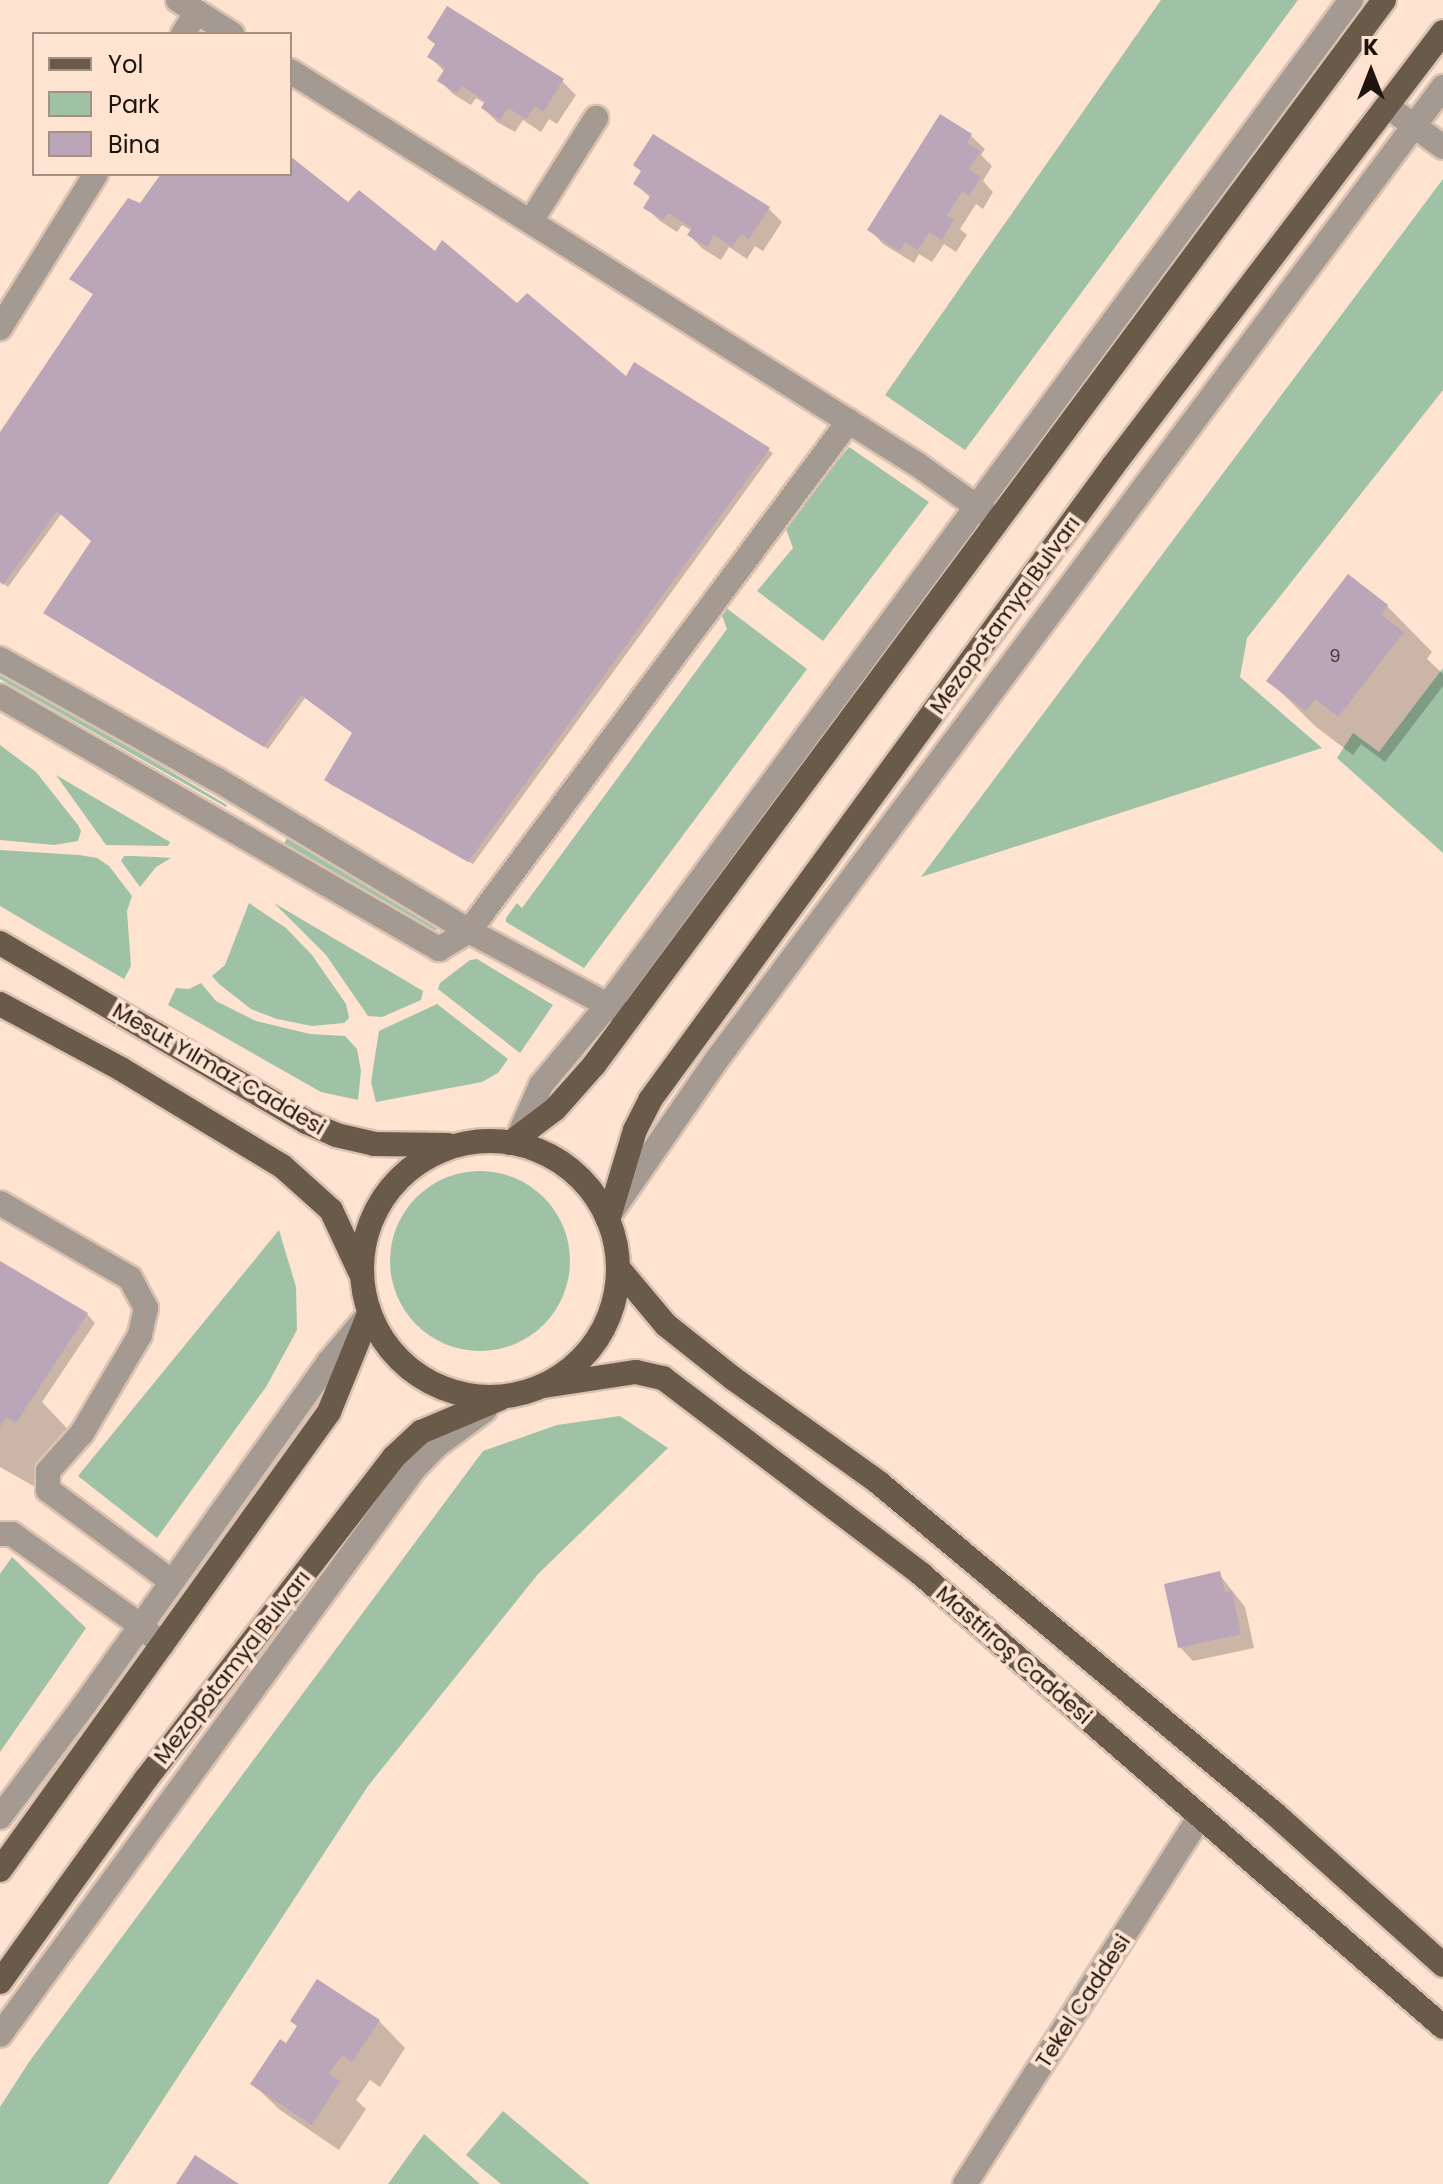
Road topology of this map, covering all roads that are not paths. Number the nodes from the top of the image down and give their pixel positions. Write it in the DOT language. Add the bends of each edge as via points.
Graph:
graph roads {
  1 [pos="1351,0"];
  2 [pos="1384,0"];
  3 [pos="187,6"];
  4 [pos="183,32"];
  5 [pos="229,32"];
  6 [pos="1443,32"];
  7 [pos="292,72"];
  8 [pos="1443,87"];
  9 [pos="1387,106"];
  10 [pos="596,118"];
  11 [pos="1414,126"];
  12 [pos="1443,147"];
  13 [pos="95,176"];
  14 [pos="531,221"];
  15 [pos="0,328"];
  16 [pos="849,421"];
  17 [pos="975,505"];
  18 [pos="996,520"];
  19 [pos="0,659"];
  20 [pos="0,696"];
  21 [pos="469,931"];
  22 [pos="0,943"];
  23 [pos="0,1004"];
  24 [pos="608,1005"];
  25 [pos="630,1017"];
  26 [pos="514,1140"];
  27 [pos="454,1145"];
  28 [pos="0,1203"];
  29 [pos="609,1217"];
  30 [pos="619,1269"];
  31 [pos="360,1272"];
  32 [pos="369,1314"];
  33 [pos="544,1386"];
  34 [pos="503,1397"];
  35 [pos="0,1534"];
  36 [pos="171,1581"];
  37 [pos="140,1625"];
  38 [pos="162,1645"];
  39 [pos="0,1817"];
  40 [pos="1200,1817"];
  41 [pos="0,1870"];
  42 [pos="1443,1965"];
  43 [pos="0,1982"];
  44 [pos="1443,2027"];
  45 [pos="0,2035"];
  46 [pos="965,2184"];
  1 -- 17 [label="street"];
  2 -- 18 [label="main road"];
  3 -- 4 [label="street"];
  3 -- 5 [label="street"];
  6 -- 9 [label="main road, Mezopotamya Bulvarı"];
  7 -- 14 [label="street"];
  8 -- 11 [label="street"];
  9 -- 11 [label="street"];
  9 -- 29 [label="main road, Mezopotamya Bulvarı" via="1113,466 650,1100 635,1130"];
  10 -- 14 [label="street"];
  11 -- 12 [label="street"];
  11 -- 29 [label="street" via="724,1050"];
  13 -- 15 [label="street"];
  14 -- 16 [label="street"];
  16 -- 17 [label="street"];
  16 -- 21 [label="street"];
  17 -- 18 [label="street"];
  17 -- 24 [label="street"];
  18 -- 25 [label="main road"];
  19 -- 21 [label="street" via="216,779"];
  20 -- 21 [label="street" via="439,949"];
  21 -- 24 [label="street"];
  22 -- 27 [label="main road, Mesut Yılmaz Caddesi" via="306,1122 374,1144"];
  23 -- 31 [label="main road" via="282,1166 331,1210"];
  24 -- 25 [label="street"];
  24 -- 26 [label="street" via="541,1085"];
  25 -- 26 [label="main road" via="555,1109"];
  26 -- 27 [label="main road"];
  26 -- 29 [label="main road" via="570,1168"];
  27 -- 31 [label="main road" via="416,1163 386,1193 367,1231"];
  28 -- 36 [label="street" via="130,1278 146,1308 140,1335 82,1433 48,1471 48,1490"];
  29 -- 30 [label="main road"];
  30 -- 33 [label="main road" via="614,1305 598,1338 575,1366"];
  30 -- 42 [label="main road, Mastfıroş Caddesi" via="666,1325 879,1483 1275,1814"];
  31 -- 32 [label="main road"];
  32 -- 34 [label="main road" via="390,1350 421,1378 460,1395"];
  32 -- 36 [label="street"];
  32 -- 38 [label="main road" via="329,1412"];
  33 -- 34 [label="main road"];
  33 -- 40 [label="main road, Mastfıroş Caddesi" via="636,1372 663,1378 921,1574"];
  34 -- 43 [label="main road, Mezopotamya Bulvarı" via="421,1432 394,1457 146,1779"];
  34 -- 45 [label="street" via="436,1446 414,1469"];
  35 -- 37 [label="street" via="12,1534"];
  36 -- 37 [label="street"];
  37 -- 38 [label="street"];
  37 -- 39 [label="street"];
  38 -- 41 [label="main road"];
  40 -- 44 [label="main road, Mastfıroş Caddesi"];
  40 -- 46 [label="street, Tekel Caddesi"];
}
